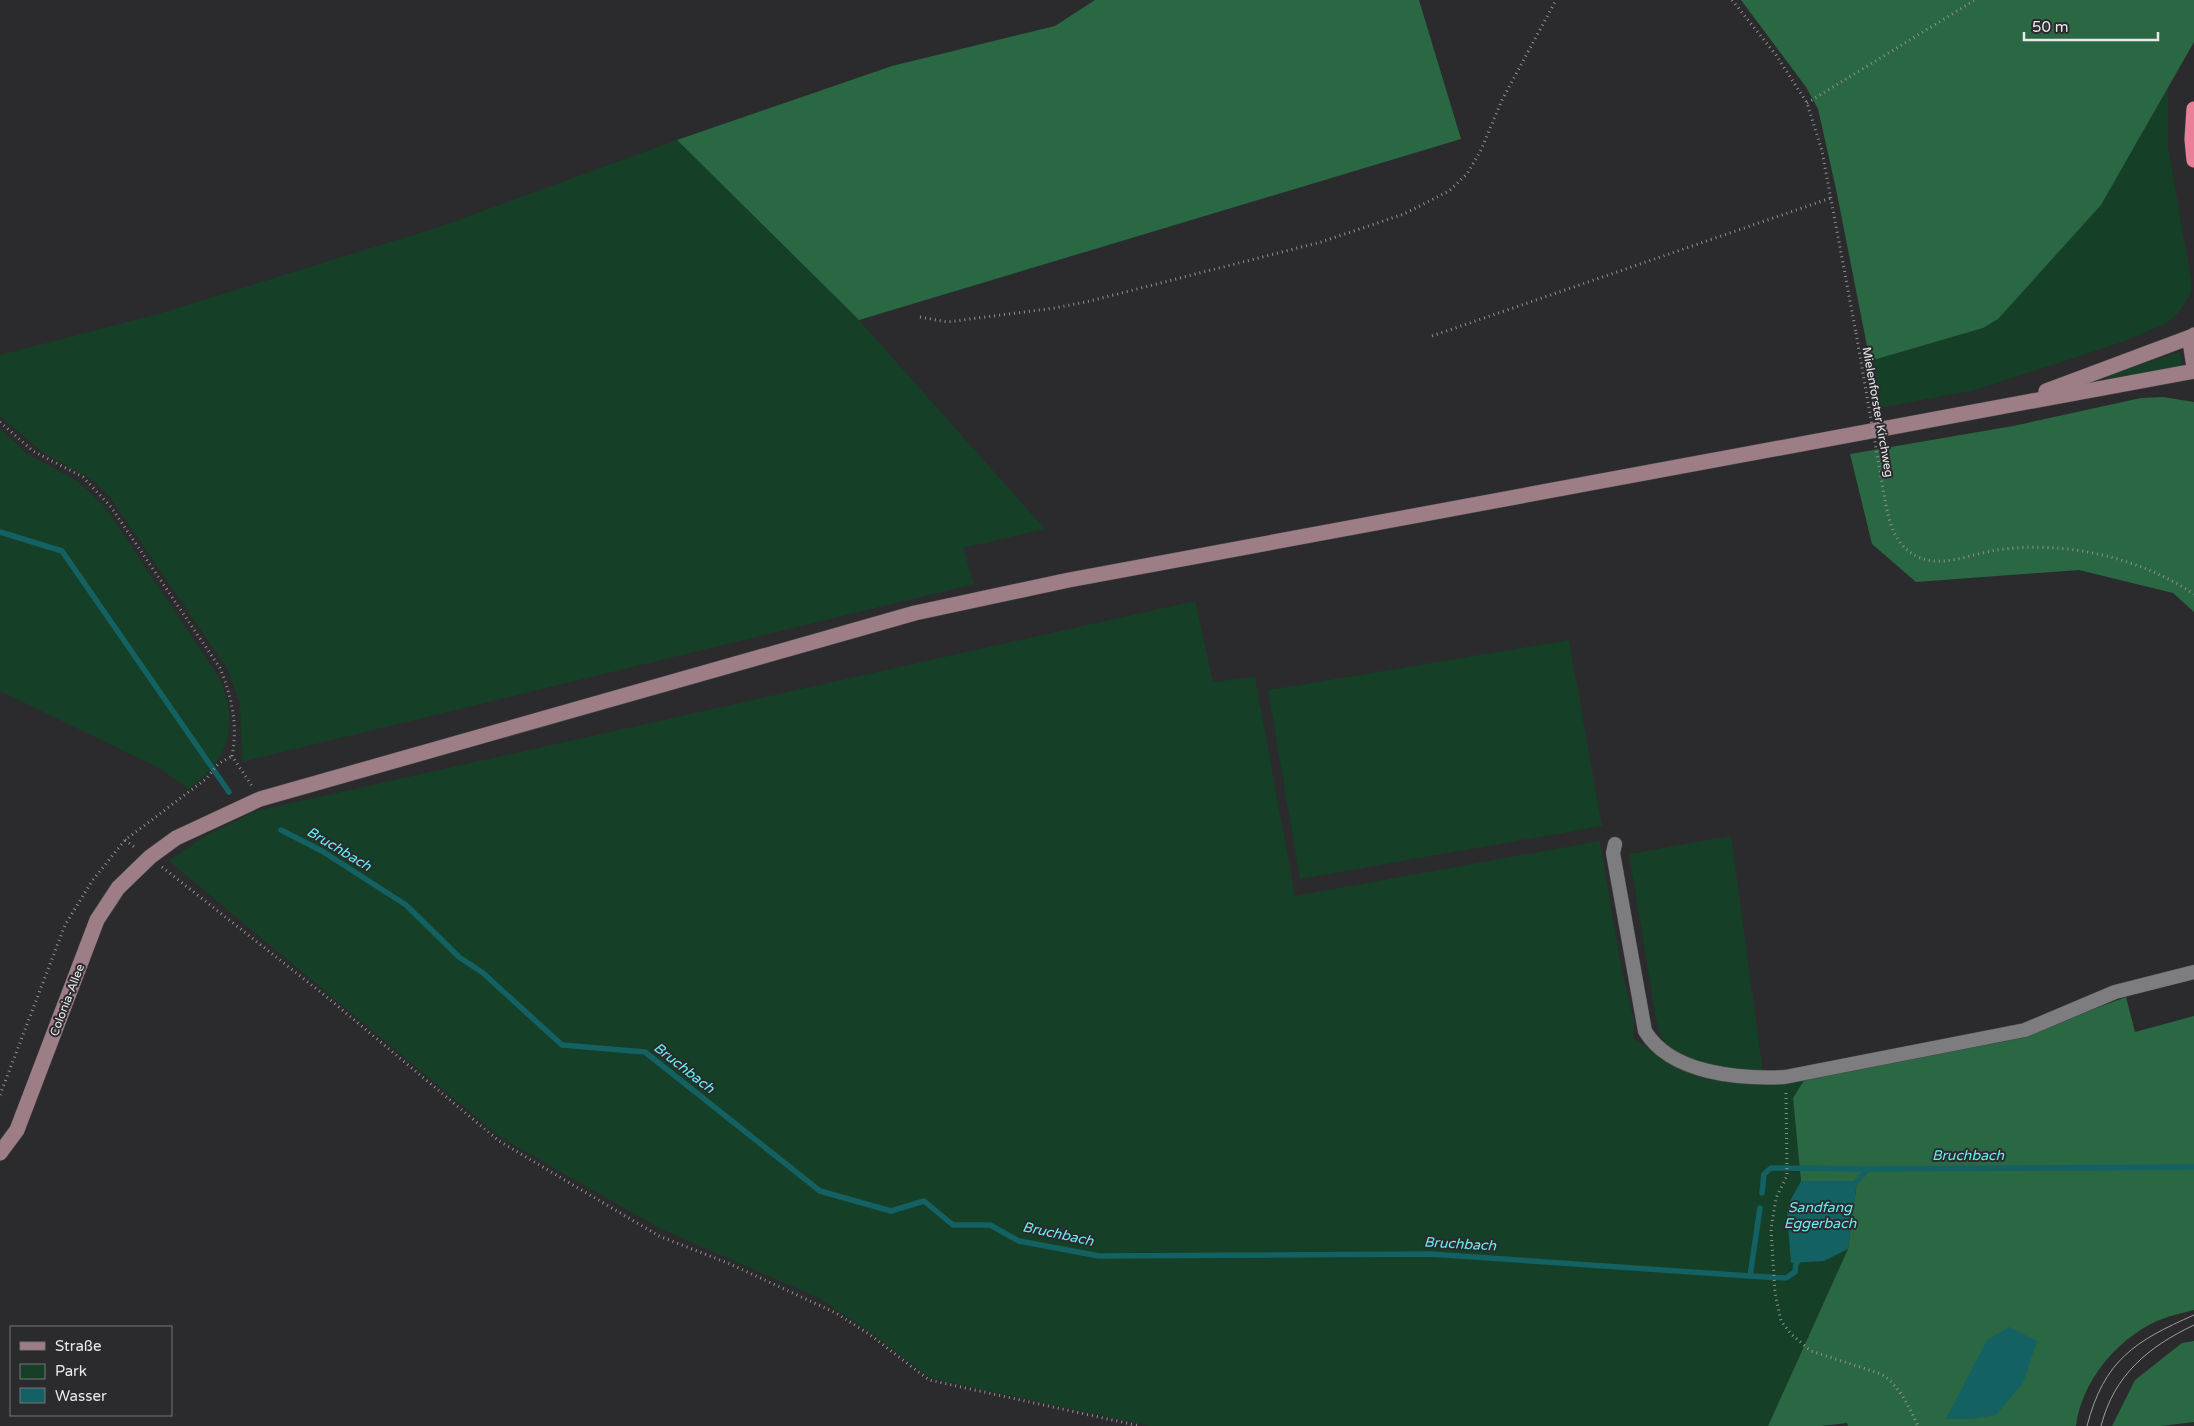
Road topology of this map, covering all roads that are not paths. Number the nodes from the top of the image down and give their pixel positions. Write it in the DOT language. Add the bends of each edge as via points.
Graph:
graph roads {
  1 [pos="2194,109"];
  2 [pos="2194,160"];
  3 [pos="2194,336"];
  4 [pos="2194,369"];
  5 [pos="2007,405"];
  6 [pos="1616,844"];
  7 [pos="2194,972"];
  8 [pos="0,1153"];
  1 -- 2 [label="highway"];
  3 -- 4 [label="main road" via="2191,348"];
  3 -- 5 [label="main road"];
  4 -- 5 [label="main road"];
  5 -- 8 [label="main road, Colonia-Allee" via="1069,580 915,613 260,799 176,838 150,857 118,888 97,920 17,1130"];
  6 -- 7 [label="street" via="1613,853 1645,1031 1666,1055 1720,1073 1754,1078 1785,1077 2025,1030 2116,992"];
}
